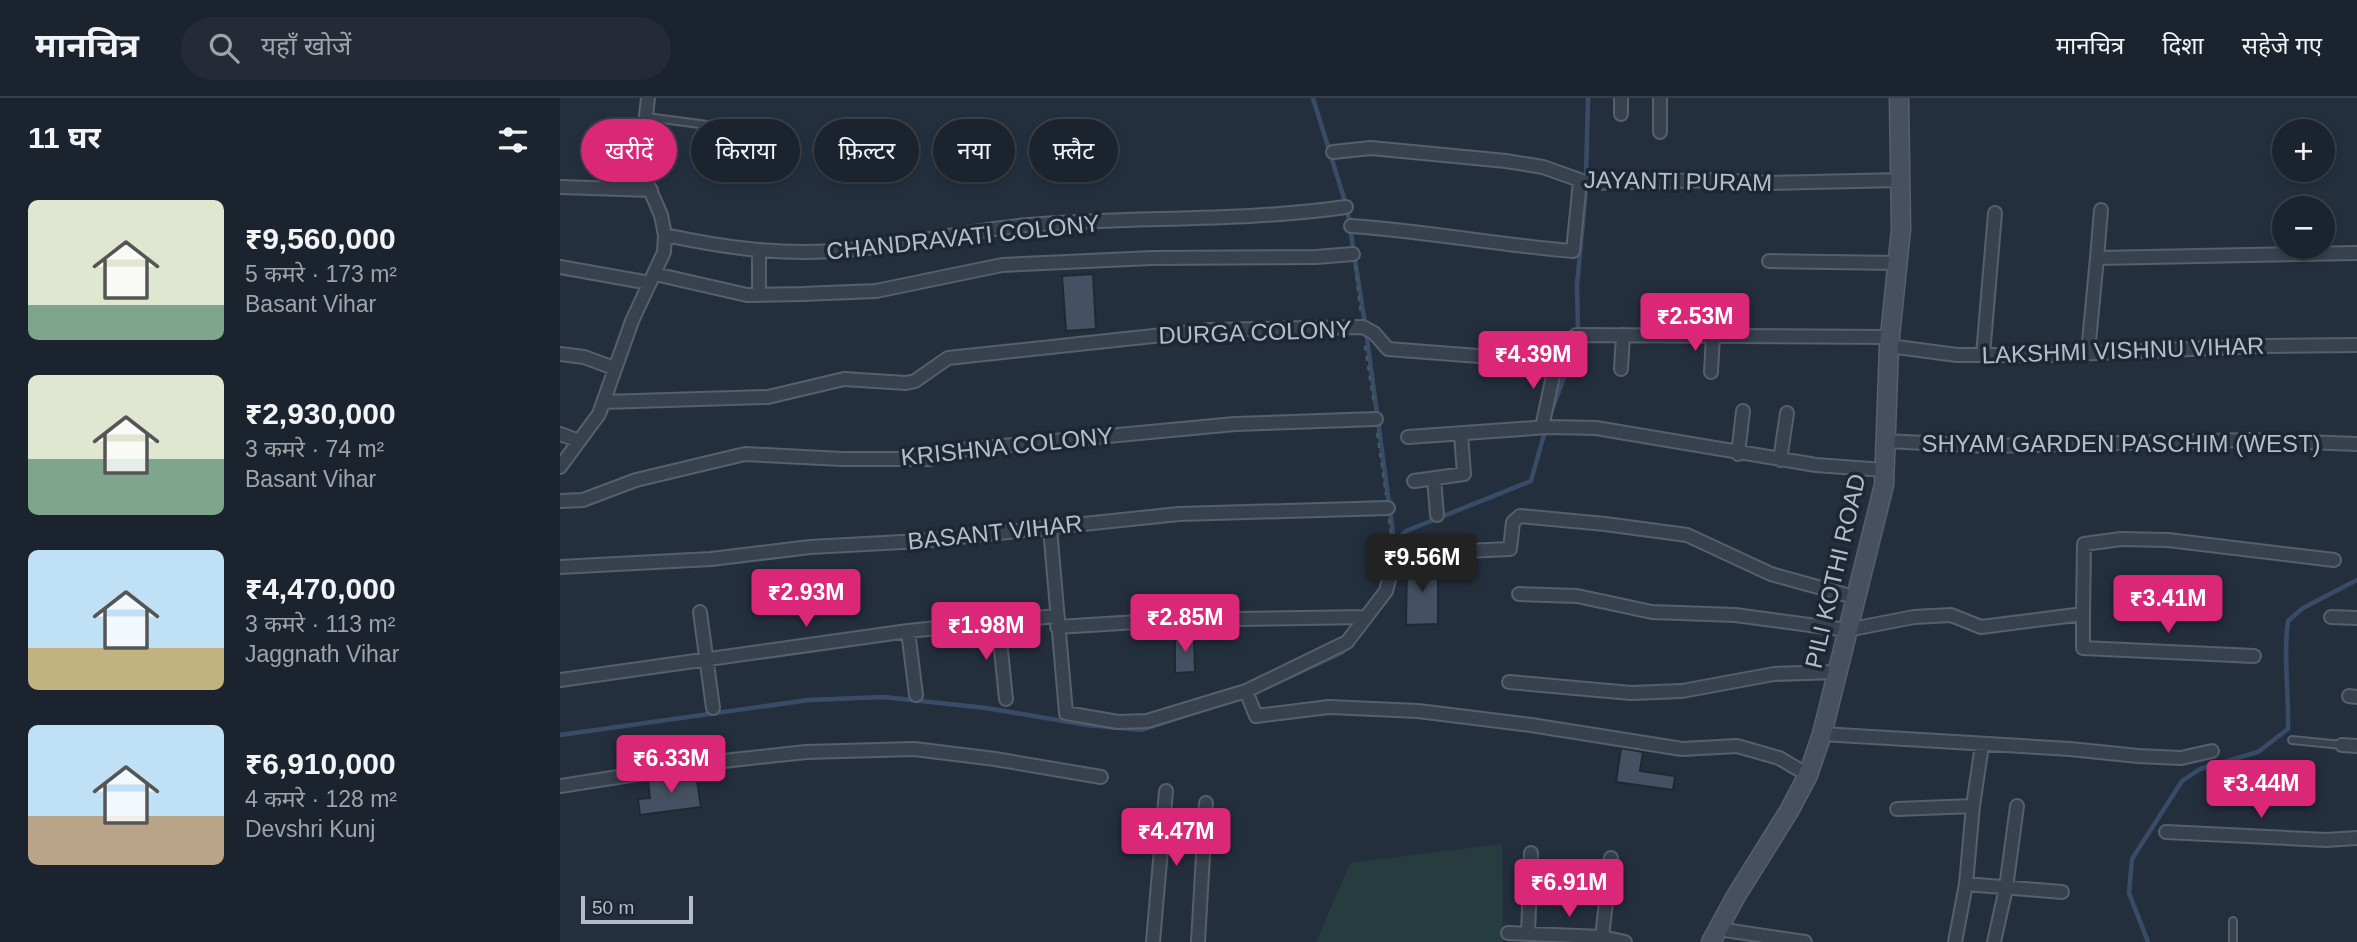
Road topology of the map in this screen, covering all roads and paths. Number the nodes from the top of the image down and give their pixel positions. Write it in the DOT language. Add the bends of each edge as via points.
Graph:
graph roads {
  1 [pos="648,98"];
  2 [pos="1621,98"];
  3 [pos="1660,98"];
  4 [pos="1899,98"];
  5 [pos="1621,114"];
  6 [pos="645,116"];
  7 [pos="691,123"];
  8 [pos="1660,132"];
  9 [pos="1333,152"];
  10 [pos="1902,180"];
  11 [pos="1580,181"];
  12 [pos="560,187"];
  13 [pos="651,190"];
  14 [pos="1346,207"];
  15 [pos="2101,210"];
  16 [pos="1995,213"];
  17 [pos="1351,226"];
  18 [pos="666,235"];
  19 [pos="759,252"];
  20 [pos="2357,253"];
  21 [pos="1353,254"];
  22 [pos="2097,258"];
  23 [pos="1769,261"];
  24 [pos="1898,263"];
  25 [pos="560,267"];
  26 [pos="653,279"];
  27 [pos="759,295"];
  28 [pos="1363,327"];
  29 [pos="1623,335"];
  30 [pos="1713,336"];
  31 [pos="1889,341"];
  32 [pos="2357,345"];
  33 [pos="2088,352"];
  34 [pos="560,354"];
  35 [pos="1983,355"];
  36 [pos="1556,362"];
  37 [pos="614,368"];
  38 [pos="1621,369"];
  39 [pos="1711,372"];
  40 [pos="603,402"];
  41 [pos="1743,411"];
  42 [pos="1787,412"];
  43 [pos="1376,419"];
  44 [pos="1542,427"];
  45 [pos="560,434"];
  46 [pos="1461,434"];
  47 [pos="1408,437"];
  48 [pos="579,441"];
  49 [pos="1885,441"];
  50 [pos="2357,444"];
  51 [pos="1738,454"];
  52 [pos="1780,460"];
  53 [pos="560,467"];
  54 [pos="1884,470"];
  55 [pos="1434,478"];
  56 [pos="1414,481"];
  57 [pos="560,501"];
  58 [pos="1388,508"];
  59 [pos="1437,514"];
  60 [pos="1050,528"];
  61 [pos="1465,551"];
  62 [pos="2333,560"];
  63 [pos="1393,564"];
  64 [pos="560,567"];
  65 [pos="1520,594"];
  66 [pos="1854,597"];
  67 [pos="700,612"];
  68 [pos="2083,614"];
  69 [pos="1365,617"];
  70 [pos="2332,617"];
  71 [pos="2357,618"];
  72 [pos="998,621"];
  73 [pos="1057,622"];
  74 [pos="1847,630"];
  75 [pos="908,631"];
  76 [pos="2254,656"];
  77 [pos="708,660"];
  78 [pos="1836,672"];
  79 [pos="560,680"];
  80 [pos="1509,682"];
  81 [pos="1246,691"];
  82 [pos="916,695"];
  83 [pos="1006,699"];
  84 [pos="713,708"];
  85 [pos="1822,734"];
  86 [pos="2292,740"];
  87 [pos="1982,745"];
  88 [pos="2342,745"];
  89 [pos="2357,746"];
  90 [pos="2213,751"];
  91 [pos="1808,775"];
  92 [pos="1101,777"];
  93 [pos="560,786"];
  94 [pos="1166,791"];
  95 [pos="1206,803"];
  96 [pos="1973,806"];
  97 [pos="2017,806"];
  98 [pos="1897,809"];
  99 [pos="2166,832"];
  100 [pos="2357,838"];
  101 [pos="1531,853"];
  102 [pos="1611,858"];
  103 [pos="1966,884"];
  104 [pos="2006,888"];
  105 [pos="2062,892"];
  106 [pos="2233,921"];
  107 [pos="1508,933"];
  108 [pos="1528,934"];
  109 [pos="1715,936"];
  110 [pos="1602,937"];
  111 [pos="1153,942"];
  112 [pos="1198,942"];
  113 [pos="1625,942"];
  114 [pos="1805,942"];
  115 [pos="1955,942"];
  116 [pos="1994,942"];
  117 [pos="2233,942"];
  1 -- 6 [label="street"];
  2 -- 5 [label="street"];
  3 -- 8 [label="street"];
  4 -- 10 [label="street, PILI KOTHI ROAD"];
  6 -- 7 [label="lane"];
  6 -- 13 [label="street" via="640,167"];
  9 -- 11 [label="street, JAYANTI PURAM" via="1371,148 1506,161 1544,167"];
  10 -- 11 [label="street, JAYANTI PURAM"];
  10 -- 24 [label="street, PILI KOTHI ROAD"];
  11 -- 17 [label="street" via="1573,251"];
  12 -- 13 [label="street"];
  13 -- 18 [label="street"];
  14 -- 19 [label="street, CHANDRAVATI COLONY" via="1297,214 1028,225 892,246"];
  15 -- 22 [label="street"];
  16 -- 35 [label="street"];
  18 -- 19 [label="street, CHANDRAVATI COLONY"];
  18 -- 26 [label="street"];
  19 -- 27 [label="street"];
  20 -- 22 [label="street"];
  21 -- 27 [label="street" via="1002,265 876,291"];
  21 -- 28 [label="path"];
  22 -- 33 [label="street"];
  23 -- 24 [label="street"];
  24 -- 31 [label="street, PILI KOTHI ROAD"];
  25 -- 26 [label="street"];
  26 -- 27 [label="street"];
  26 -- 37 [label="street"];
  28 -- 36 [label="street, DURGA COLONY" via="1388,349"];
  28 -- 40 [label="street, DURGA COLONY" via="1186,332 948,358 905,383 844,379 768,397"];
  28 -- 43 [label="path"];
  29 -- 30 [label="street"];
  29 -- 36 [label="street" via="1576,335 1568,359"];
  29 -- 38 [label="street"];
  30 -- 31 [label="street"];
  30 -- 39 [label="street"];
  31 -- 35 [label="street, LAKSHMI VISHNU VIHAR" via="1957,355"];
  31 -- 49 [label="street, PILI KOTHI ROAD"];
  32 -- 33 [label="street, LAKSHMI VISHNU VIHAR"];
  33 -- 35 [label="street, LAKSHMI VISHNU VIHAR"];
  34 -- 37 [label="street"];
  36 -- 44 [label="street"];
  37 -- 40 [label="street"];
  40 -- 48 [label="street"];
  41 -- 51 [label="street"];
  42 -- 52 [label="street"];
  43 -- 57 [label="street, KRISHNA COLONY" via="1235,424 1066,438 948,451 930,459 745,454 636,480 583,500"];
  43 -- 58 [label="path"];
  44 -- 46 [label="street"];
  44 -- 51 [label="street" via="1596,428"];
  45 -- 48 [label="street"];
  46 -- 47 [label="street"];
  46 -- 55 [label="street" via="1464,474"];
  48 -- 53 [label="street"];
  49 -- 50 [label="street, SHYAM GARDEN PASCHIM (WEST)" via="1987,446 2251,440"];
  49 -- 54 [label="street, PILI KOTHI ROAD"];
  51 -- 52 [label="street"];
  52 -- 54 [label="street"];
  54 -- 66 [label="street, PILI KOTHI ROAD"];
  55 -- 56 [label="street"];
  55 -- 59 [label="street"];
  58 -- 60 [label="street, BASANT VIHAR" via="1179,514"];
  58 -- 63 [label="path"];
  60 -- 64 [label="street, BASANT VIHAR" via="711,559"];
  60 -- 73 [label="street"];
  61 -- 66 [label="street" via="1510,550 1513,522 1520,516 1605,524 1687,535 1771,574"];
  62 -- 68 [label="street" via="2168,540 2084,544"];
  63 -- 69 [label="street" via="1386,591"];
  65 -- 74 [label="street" via="1577,596 1652,612 1735,615"];
  66 -- 74 [label="street, PILI KOTHI ROAD"];
  67 -- 77 [label="street"];
  68 -- 74 [label="street" via="1981,627 1951,615 1914,617"];
  68 -- 76 [label="street" via="2083,648"];
  69 -- 73 [label="street"];
  69 -- 81 [label="street" via="1347,642"];
  70 -- 71 [label="street"];
  72 -- 73 [label="street"];
  72 -- 75 [label="street"];
  72 -- 83 [label="street"];
  73 -- 81 [label="street" via="1066,713 1118,722 1147,721"];
  74 -- 78 [label="street, PILI KOTHI ROAD"];
  75 -- 77 [label="street"];
  75 -- 82 [label="street"];
  77 -- 79 [label="street"];
  77 -- 84 [label="street"];
  78 -- 80 [label="street" via="1774,674 1682,691 1631,693"];
  78 -- 85 [label="street, PILI KOTHI ROAD"];
  81 -- 91 [label="street" via="1256,716 1329,707 1418,711 1682,749 1737,746 1779,758"];
  85 -- 87 [label="street"];
  85 -- 91 [label="street, PILI KOTHI ROAD"];
  86 -- 88 [label="lane"];
  87 -- 90 [label="street" via="2181,758"];
  87 -- 96 [label="street"];
  88 -- 89 [label="street"];
  91 -- 109 [label="street, PILI KOTHI ROAD"];
  92 -- 93 [label="street" via="914,749 806,752"];
  94 -- 111 [label="street"];
  95 -- 112 [label="street"];
  96 -- 98 [label="street"];
  96 -- 103 [label="street"];
  97 -- 104 [label="street"];
  99 -- 100 [label="street"];
  101 -- 108 [label="street"];
  102 -- 110 [label="street"];
  103 -- 104 [label="street"];
  103 -- 115 [label="street"];
  104 -- 105 [label="street"];
  104 -- 116 [label="street"];
  106 -- 117 [label="lane"];
  107 -- 108 [label="street"];
  108 -- 110 [label="street"];
  109 -- 114 [label="street"];
  110 -- 113 [label="street"];
}
